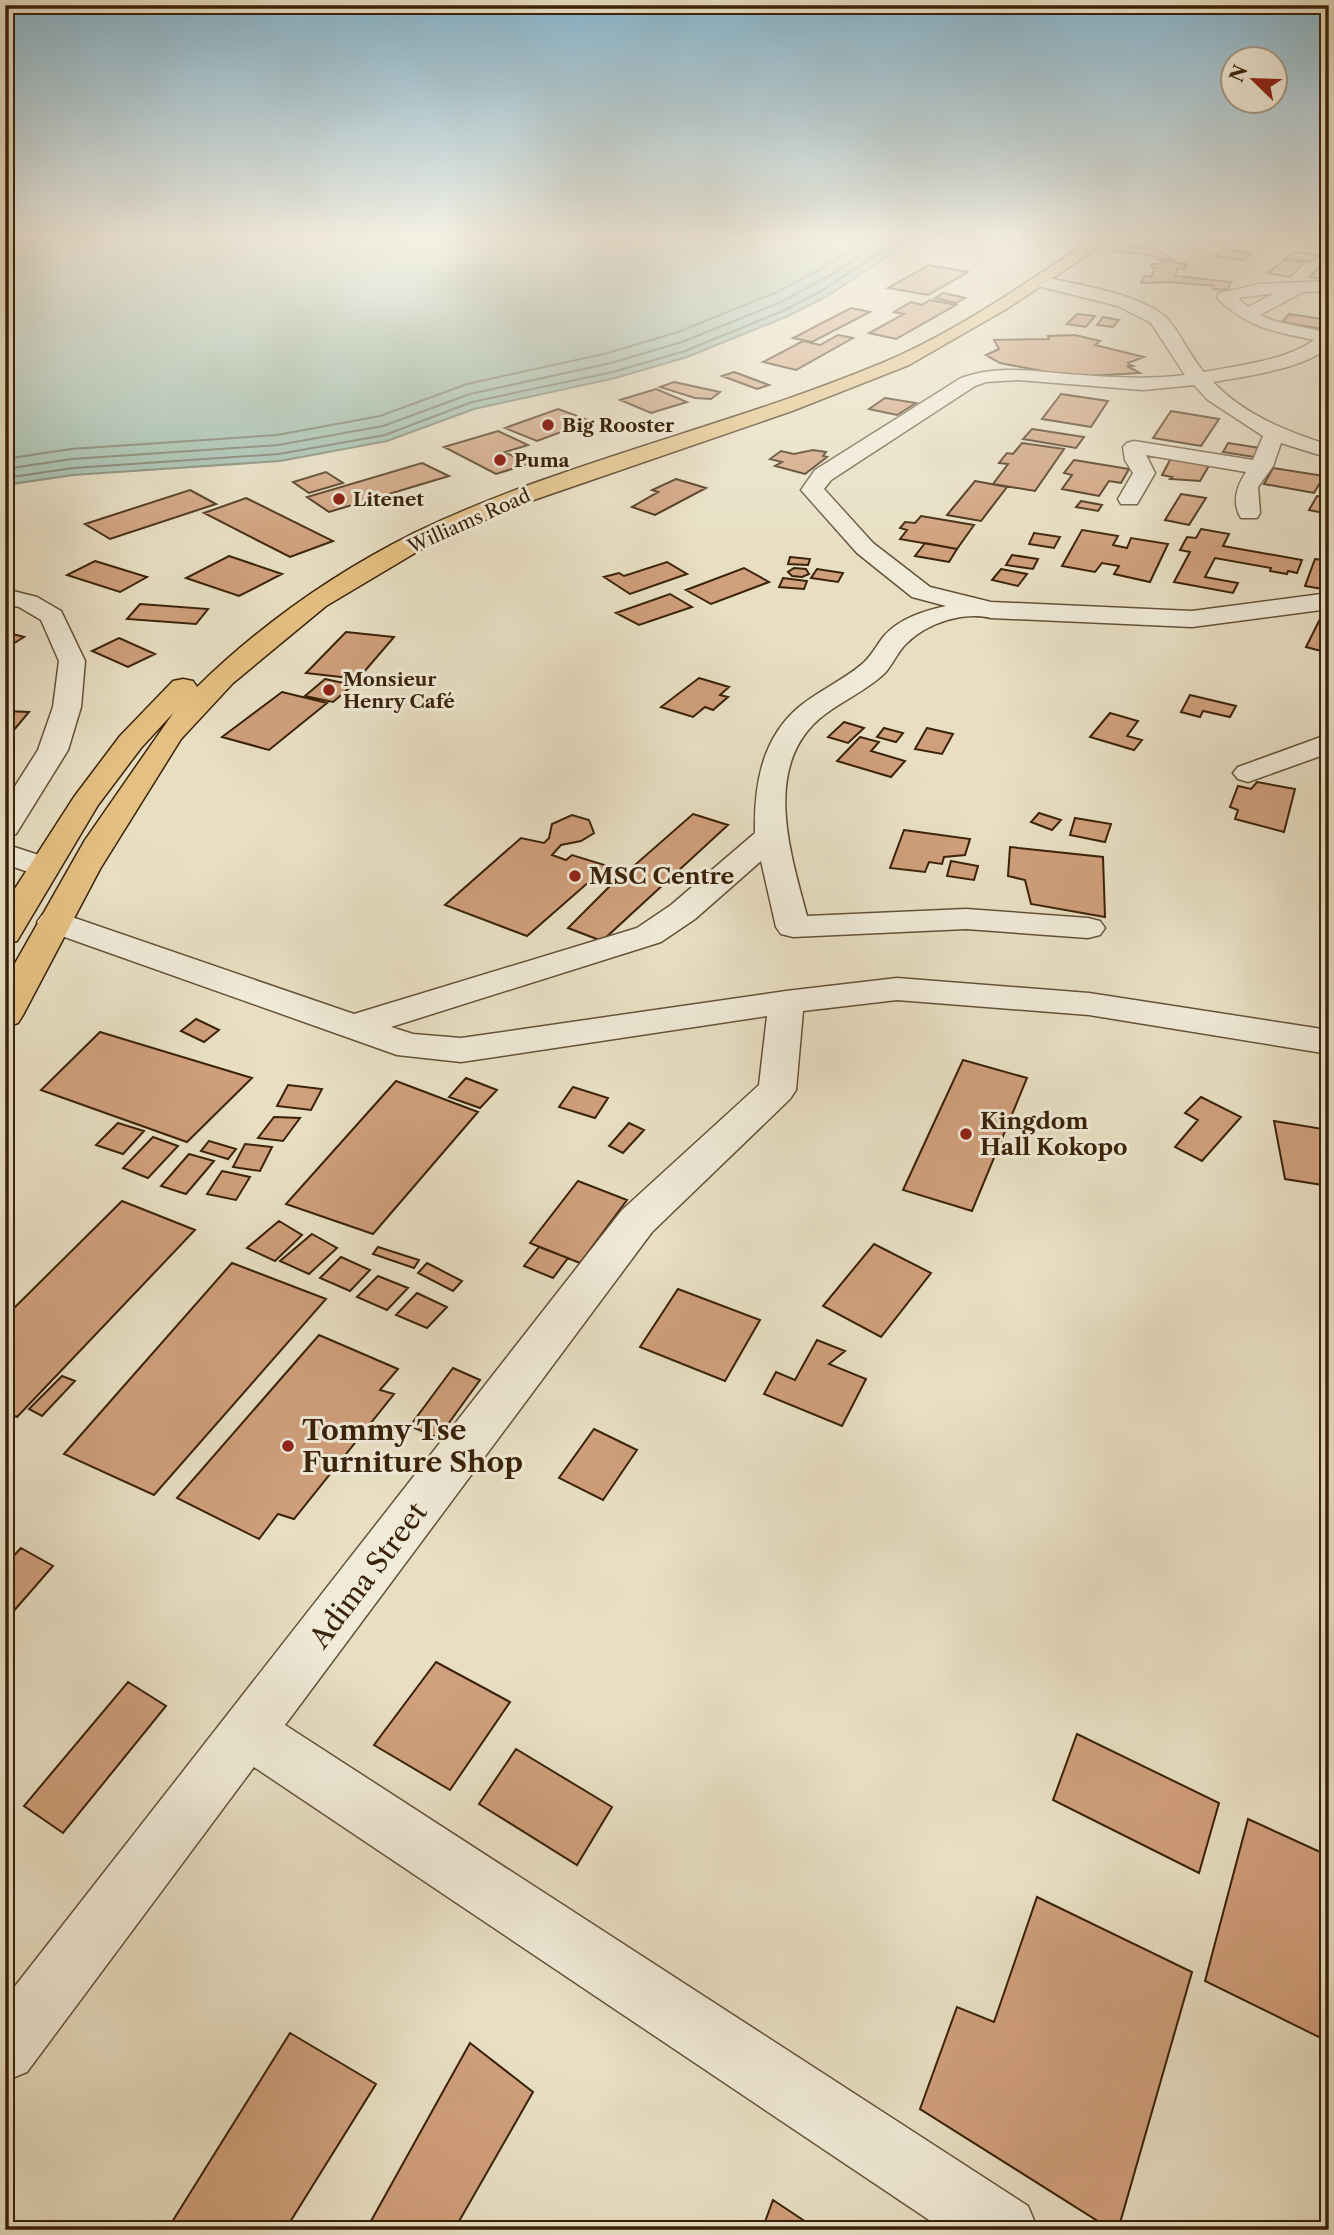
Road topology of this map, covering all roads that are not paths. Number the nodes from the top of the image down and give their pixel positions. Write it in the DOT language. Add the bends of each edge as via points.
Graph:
graph roads {
  1 [pos="903,343"];
  2 [pos="931,343"];
  3 [pos="1174,343"];
  4 [pos="1322,343"];
  5 [pos="1197,377"];
  6 [pos="1274,434"];
  7 [pos="1329,452"];
  8 [pos="1260,468"];
  9 [pos="1129,499"];
  10 [pos="1249,513"];
  11 [pos="5,596"];
  12 [pos="1329,601"];
  13 [pos="977,606"];
  14 [pos="1329,743"];
  15 [pos="1248,773"];
  16 [pos="5,827"];
  17 [pos="771,836"];
  18 [pos="5,853"];
  19 [pos="43,867"];
  20 [pos="54,922"];
  21 [pos="1087,928"];
  22 [pos="5,934"];
  23 [pos="786,1002"];
  24 [pos="5,1016"];
  25 [pos="350,1027"];
  26 [pos="1329,1042"];
  27 [pos="248,1732"];
  28 [pos="5,2050"];
  29 [pos="1004,2230"];
  1 -- 19 [label="main road, Williams Road" via="869,362 764,403 466,504 347,565 276,611 164,704 104,776"];
  2 -- 20 [label="main road, Williams Road" via="893,365 780,408 553,484 458,522 358,575 282,628 222,678 186,716 118,811"];
  3 -- 5 [label="street"];
  4 -- 5 [label="street" via="1284,360"];
  5 -- 6 [label="street" via="1215,396"];
  5 -- 13 [label="street" via="1145,384 1013,372 984,375 824,475 812,490 865,548 921,592"];
  6 -- 7 [label="street"];
  6 -- 8 [label="street"];
  8 -- 9 [label="street" via="1134,447 1144,473"];
  8 -- 10 [label="street" via="1247,487"];
  11 -- 16 [label="street" via="52,616 72,661 67,707 53,750"];
  12 -- 13 [label="street" via="1192,619 1080,616"];
  13 -- 17 [label="street" via="915,625 897,638 876,666 807,715 781,748 768,800"];
  14 -- 15 [label="street"];
  17 -- 21 [label="street" via="793,928 966,919"];
  17 -- 25 [label="street" via="683,912 649,935"];
  18 -- 19 [label="street"];
  19 -- 22 [label="main road, Williams Road"];
  20 -- 24 [label="main road, Williams Road"];
  20 -- 25 [label="street"];
  23 -- 25 [label="street" via="461,1050 410,1046"];
  23 -- 26 [label="street" via="897,989 1089,1004"];
  23 -- 27 [label="street, Adima Street" via="777,1090 637,1221"];
  27 -- 28 [label="street, Adima Street"];
  27 -- 29 [label="street"];
}
